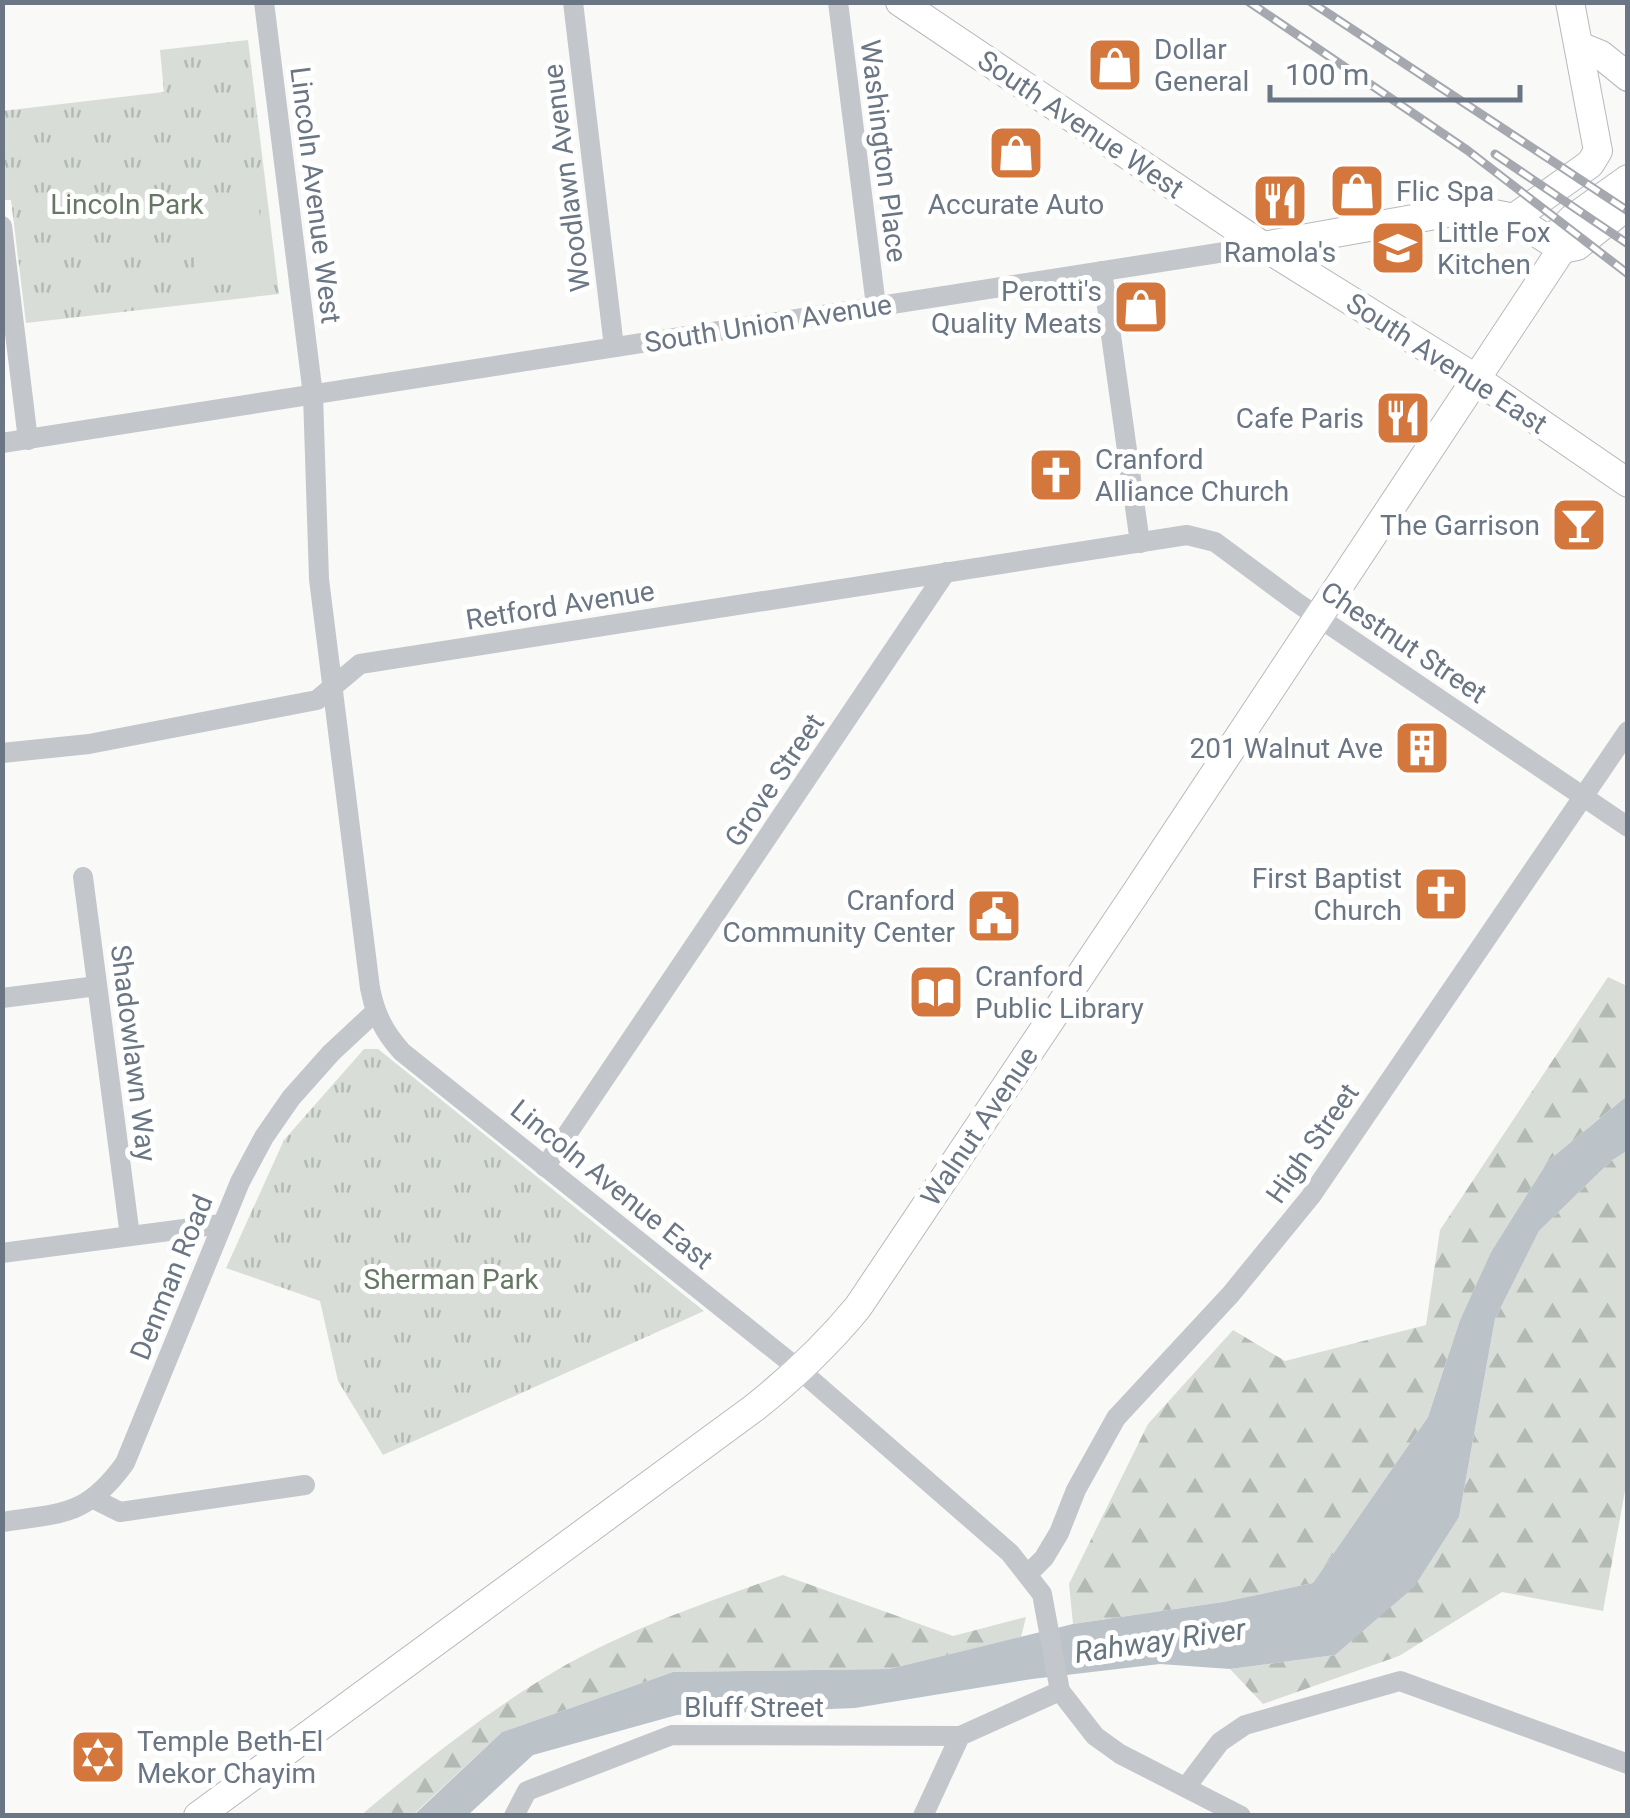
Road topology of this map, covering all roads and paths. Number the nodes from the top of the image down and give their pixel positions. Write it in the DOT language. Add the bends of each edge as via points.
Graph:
graph roads {
  1 [pos="264,2"];
  2 [pos="573,2"];
  3 [pos="838,2"];
  4 [pos="900,2"];
  5 [pos="1570,2"];
  6 [pos="1579,46"];
  7 [pos="1628,78"];
  8 [pos="1628,178"];
  9 [pos="1628,204"];
  10 [pos="1522,213"];
  11 [pos="2,226"];
  12 [pos="1263,246"];
  13 [pos="1562,249"];
  14 [pos="1102,271"];
  15 [pos="876,306"];
  16 [pos="614,346"];
  17 [pos="1475,378"];
  18 [pos="314,395"];
  19 [pos="28,440"];
  20 [pos="2,443"];
  21 [pos="1628,483"];
  22 [pos="1140,542"];
  23 [pos="946,572"];
  24 [pos="1318,616"];
  25 [pos="332,686"];
  26 [pos="1628,731"];
  27 [pos="2,752"];
  28 [pos="1583,796"];
  29 [pos="1628,827"];
  30 [pos="83,878"];
  31 [pos="96,986"];
  32 [pos="2,998"];
  33 [pos="375,1012"];
  34 [pos="545,1166"];
  35 [pos="222,1224"];
  36 [pos="130,1236"];
  37 [pos="2,1253"];
  38 [pos="801,1371"];
  39 [pos="306,1485"];
  40 [pos="94,1499"];
  41 [pos="2,1522"];
  42 [pos="1028,1574"];
  43 [pos="1060,1687"];
  44 [pos="960,1736"];
  45 [pos="1628,1764"];
  46 [pos="1186,1787"];
  47 [pos="198,1816"];
  48 [pos="514,1816"];
  49 [pos="923,1816"];
  50 [pos="1241,1816"];
  1 -- 18 [label="street, Lincoln Avenue West"];
  2 -- 16 [label="street, Woodlawn Avenue"];
  3 -- 15 [label="street, Washington Place"];
  4 -- 12 [label="street, South Avenue West"];
  5 -- 6 [label="street"];
  6 -- 7 [label="street"];
  6 -- 10 [label="street" via="1598,150 1590,164"];
  8 -- 13 [label="street, Walnut Avenue" via="1572,218 1559,232"];
  9 -- 13 [label="street" via="1577,246"];
  10 -- 12 [label="street, South Union Avenue" via="1469,209"];
  10 -- 13 [label="street"];
  11 -- 19 [label="street"];
  12 -- 14 [label="street, South Union Avenue"];
  12 -- 17 [label="street, South Avenue East"];
  13 -- 17 [label="street, Walnut Avenue"];
  14 -- 15 [label="street, South Union Avenue"];
  14 -- 22 [label="street"];
  15 -- 16 [label="street, South Union Avenue"];
  16 -- 18 [label="street, South Union Avenue"];
  17 -- 21 [label="street, South Avenue East"];
  17 -- 24 [label="street, Walnut Avenue"];
  18 -- 19 [label="street, South Union Avenue"];
  18 -- 25 [label="street, Lincoln Avenue East" via="318,579"];
  19 -- 20 [label="street, South Union Avenue"];
  22 -- 23 [label="street, Retford Avenue"];
  22 -- 24 [label="street, Chestnut Street" via="1187,535 1215,542"];
  23 -- 25 [label="street, Retford Avenue" via="360,664"];
  23 -- 34 [label="street, Grove Street"];
  24 -- 28 [label="street, Chestnut Street"];
  24 -- 38 [label="street, Walnut Avenue" via="858,1307"];
  25 -- 27 [label="street, Retford Avenue" via="317,700 89,744"];
  25 -- 33 [label="street, Lincoln Avenue East"];
  26 -- 28 [label="street, High Street"];
  28 -- 29 [label="street, Chestnut Street"];
  28 -- 42 [label="street, High Street" via="1311,1196 1116,1418 1060,1532"];
  30 -- 31 [label="street, Shadowlawn Way"];
  31 -- 32 [label="street"];
  31 -- 36 [label="street, Shadowlawn Way"];
  33 -- 34 [label="street, Lincoln Avenue East" via="402,1052"];
  33 -- 35 [label="street, Denman Road" via="290,1098"];
  34 -- 38 [label="street, Lincoln Avenue East"];
  35 -- 36 [label="street"];
  35 -- 40 [label="street, Denman Road" via="125,1462"];
  36 -- 37 [label="street"];
  38 -- 42 [label="street, Lincoln Avenue East"];
  38 -- 47 [label="street, Walnut Avenue"];
  39 -- 40 [label="street" via="120,1512"];
  40 -- 41 [label="street" via="60,1514"];
  42 -- 43 [label="street, Lincoln Avenue East" via="1049,1618"];
  43 -- 44 [label="street"];
  43 -- 46 [label="street, Lincoln Avenue East" via="1095,1736"];
  44 -- 48 [label="street, Bluff Street" via="672,1734 527,1791"];
  44 -- 49 [label="street"];
  45 -- 46 [label="street" via="1412,1684 1389,1682 1246,1725 1220,1742"];
  46 -- 50 [label="street, Lincoln Avenue East"];
}
